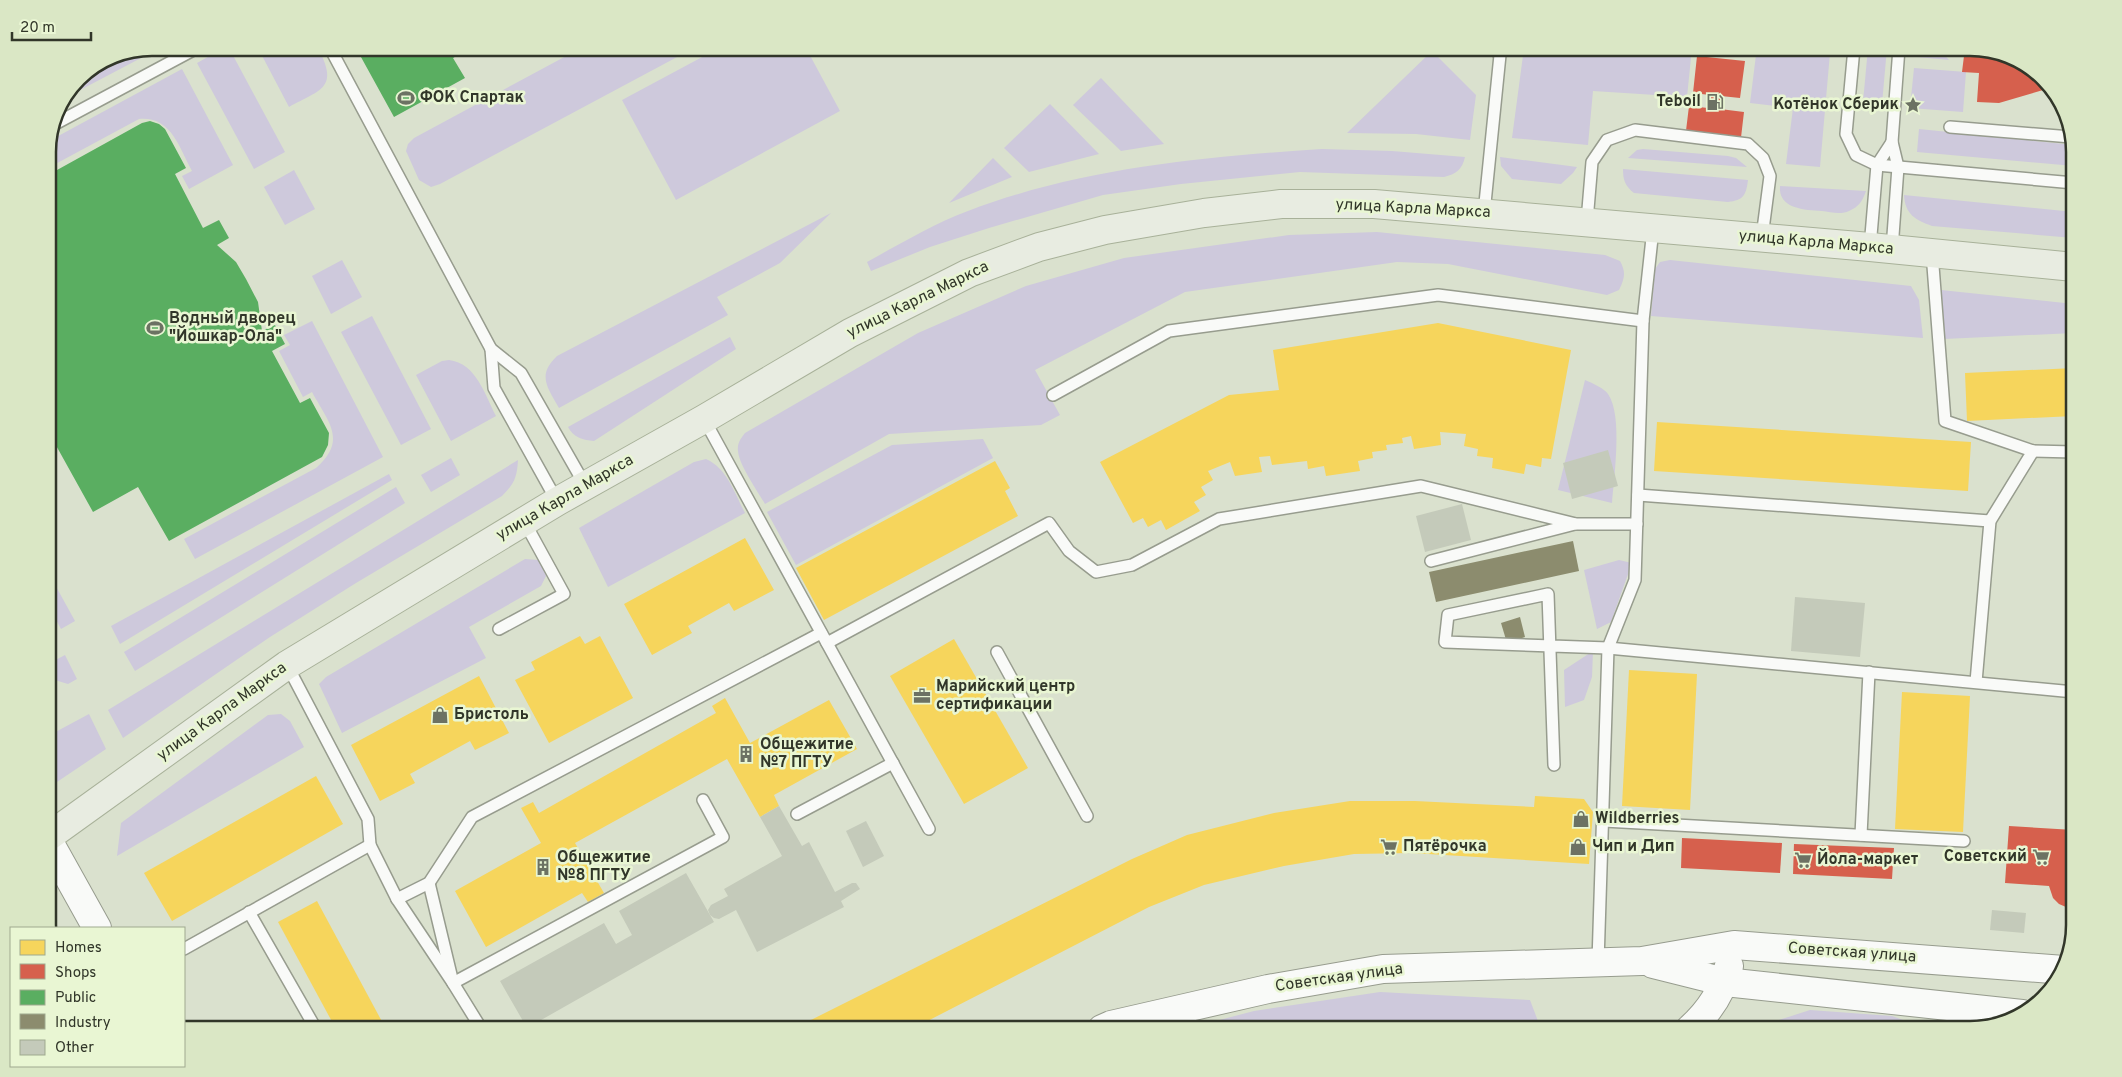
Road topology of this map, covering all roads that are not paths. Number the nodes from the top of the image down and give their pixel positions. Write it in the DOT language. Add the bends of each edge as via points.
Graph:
graph roads {
  1 [pos="182,56"];
  2 [pos="334,56"];
  3 [pos="1500,56"];
  4 [pos="1853,56"];
  5 [pos="1898,56"];
  6 [pos="63,120"];
  7 [pos="1950,127"];
  8 [pos="2064,136"];
  9 [pos="1892,142"];
  10 [pos="1877,165"];
  11 [pos="1898,167"];
  12 [pos="2066,182"];
  13 [pos="1484,214"];
  14 [pos="1587,221"];
  15 [pos="1653,229"];
  16 [pos="1762,238"];
  17 [pos="1881,248"];
  18 [pos="1932,253"];
  19 [pos="2066,266"];
  20 [pos="1643,321"];
  21 [pos="491,350"];
  22 [pos="1052,395"];
  23 [pos="704,419"];
  24 [pos="2033,451"];
  25 [pos="2066,452"];
  26 [pos="585,485"];
  27 [pos="1638,495"];
  28 [pos="558,501"];
  29 [pos="524,521"];
  30 [pos="1990,521"];
  31 [pos="1576,524"];
  32 [pos="1637,524"];
  33 [pos="1431,562"];
  34 [pos="500,629"];
  35 [pos="824,638"];
  36 [pos="1550,647"];
  37 [pos="1608,648"];
  38 [pos="997,652"];
  39 [pos="287,665"];
  40 [pos="1869,672"];
  41 [pos="1976,682"];
  42 [pos="2066,691"];
  43 [pos="893,763"];
  44 [pos="1554,765"];
  45 [pos="703,800"];
  46 [pos="797,814"];
  47 [pos="1087,816"];
  48 [pos="1604,822"];
  49 [pos="929,829"];
  50 [pos="56,833"];
  51 [pos="1861,835"];
  52 [pos="1964,841"];
  53 [pos="370,845"];
  54 [pos="56,854"];
  55 [pos="429,883"];
  56 [pos="398,899"];
  57 [pos="250,912"];
  58 [pos="96,927"];
  59 [pos="1734,945"];
  60 [pos="185,948"];
  61 [pos="1642,961"];
  62 [pos="1598,962"];
  63 [pos="2055,969"];
  64 [pos="1725,982"];
  65 [pos="453,984"];
  66 [pos="2008,1012"];
  67 [pos="311,1021"];
  68 [pos="476,1021"];
  69 [pos="1126,1021"];
  70 [pos="1698,1021"];
  1 -- 6 [label="lane"];
  2 -- 21 [label="lane"];
  3 -- 13 [label="lane"];
  4 -- 10 [label="lane" via="1846,134 1856,155"];
  5 -- 9 [label="lane"];
  7 -- 8 [label="lane"];
  9 -- 10 [label="lane"];
  9 -- 11 [label="lane"];
  10 -- 11 [label="lane"];
  10 -- 17 [label="lane"];
  11 -- 12 [label="lane"];
  11 -- 17 [label="lane"];
  13 -- 14 [label="main road, улица Карла Маркса"];
  13 -- 23 [label="main road, улица Карла Маркса" via="1374,204 1281,204 1105,230 1039,247 969,273 850,333"];
  14 -- 15 [label="main road, улица Карла Маркса"];
  14 -- 16 [label="lane" via="1592,162 1607,140 1635,130 1748,144 1763,158 1770,176"];
  15 -- 16 [label="main road, улица Карла Маркса"];
  15 -- 20 [label="lane"];
  16 -- 17 [label="main road, улица Карла Маркса"];
  17 -- 18 [label="main road, улица Карла Маркса"];
  18 -- 19 [label="main road, улица Карла Маркса"];
  18 -- 24 [label="lane" via="1945,421"];
  20 -- 22 [label="lane" via="1438,295 1169,331"];
  20 -- 27 [label="lane"];
  21 -- 26 [label="lane" via="521,373"];
  21 -- 28 [label="lane" via="494,388"];
  23 -- 26 [label="main road, улица Карла Маркса"];
  23 -- 35 [label="lane"];
  24 -- 25 [label="lane"];
  24 -- 30 [label="lane"];
  26 -- 28 [label="main road, улица Карла Маркса"];
  27 -- 30 [label="lane"];
  27 -- 32 [label="lane"];
  28 -- 29 [label="main road, улица Карла Маркса"];
  29 -- 34 [label="lane" via="564,594"];
  29 -- 39 [label="main road, улица Карла Маркса"];
  30 -- 41 [label="lane"];
  31 -- 32 [label="lane"];
  31 -- 33 [label="lane"];
  31 -- 35 [label="lane" via="1421,486 1219,519 1132,565 1096,572 1069,551 1049,523"];
  32 -- 37 [label="lane" via="1635,580"];
  35 -- 43 [label="lane"];
  35 -- 55 [label="lane" via="472,817"];
  36 -- 36 [label="lane" via="1445,642 1448,616 1548,594"];
  36 -- 37 [label="lane"];
  36 -- 44 [label="lane"];
  37 -- 40 [label="lane"];
  37 -- 48 [label="lane"];
  38 -- 47 [label="lane"];
  39 -- 50 [label="main road, улица Карла Маркса"];
  39 -- 53 [label="lane" via="368,819"];
  40 -- 41 [label="lane"];
  40 -- 51 [label="lane"];
  41 -- 42 [label="lane"];
  43 -- 46 [label="lane"];
  43 -- 49 [label="lane"];
  45 -- 65 [label="lane" via="723,837"];
  48 -- 51 [label="lane"];
  48 -- 62 [label="lane"];
  51 -- 52 [label="lane"];
  53 -- 56 [label="lane"];
  53 -- 57 [label="lane"];
  54 -- 58 [label="street"];
  55 -- 56 [label="lane"];
  55 -- 65 [label="lane"];
  56 -- 65 [label="lane"];
  57 -- 60 [label="lane"];
  57 -- 67 [label="lane"];
  59 -- 61 [label="street, Советская улица"];
  59 -- 63 [label="street, Советская улица"];
  59 -- 64 [label="street"];
  61 -- 62 [label="street, Советская улица"];
  61 -- 64 [label="street, Советская улица"];
  62 -- 69 [label="street, Советская улица" via="1383,969 1268,989"];
  64 -- 66 [label="street, Советская улица"];
  64 -- 70 [label="street" via="1713,1005"];
  65 -- 68 [label="lane"];
}
